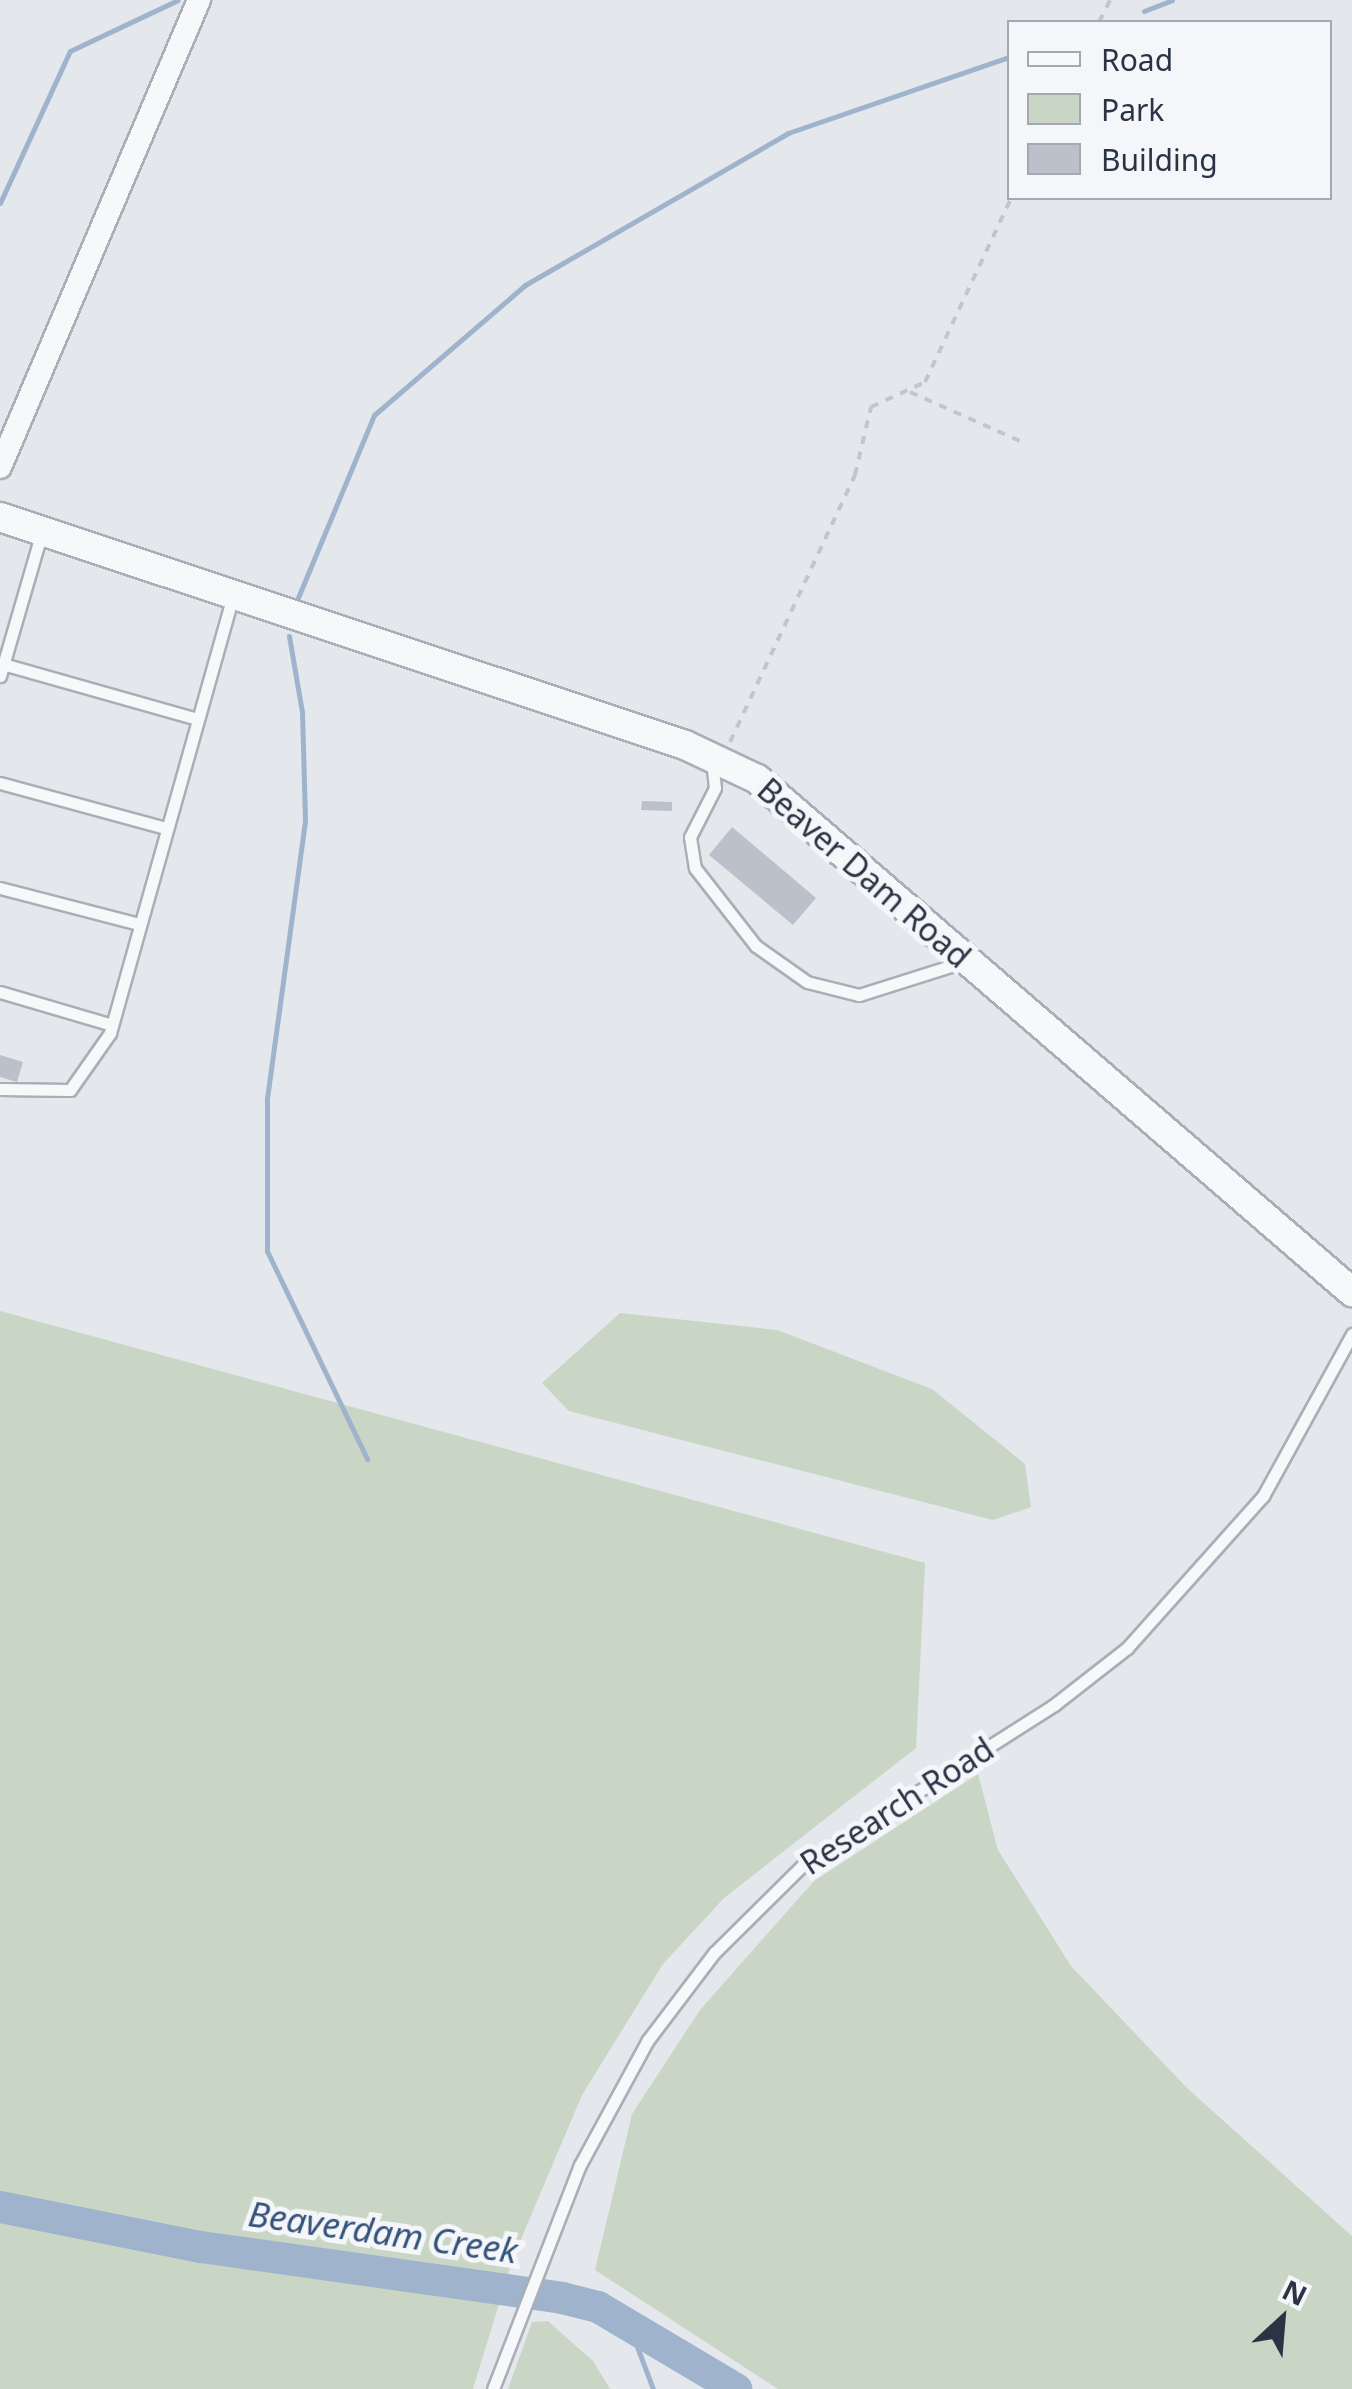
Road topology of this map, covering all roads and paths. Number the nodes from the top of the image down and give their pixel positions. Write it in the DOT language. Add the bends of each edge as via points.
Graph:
graph roads {
  1 [pos="199,0"];
  2 [pos="1010,200"];
  3 [pos="905,390"];
  4 [pos="1020,441"];
  5 [pos="0,467"];
  6 [pos="0,517"];
  7 [pos="42,531"];
  8 [pos="234,594"];
  9 [pos="2,670"];
  10 [pos="197,719"];
  11 [pos="717,758"];
  12 [pos="0,784"];
  13 [pos="166,828"];
  14 [pos="0,888"];
  15 [pos="139,924"];
  16 [pos="966,960"];
  17 [pos="0,992"];
  18 [pos="112,1025"];
  19 [pos="0,1089"];
  20 [pos="1352,1292"];
  21 [pos="1352,1334"];
  22 [pos="492,2389"];
  1 -- 5 [label="street"];
  2 -- 3 [label="path" via="925,382"];
  3 -- 4 [label="path"];
  3 -- 11 [label="path" via="882,397 866,416 855,474"];
  6 -- 7 [label="street, Beaver Dam Road"];
  7 -- 8 [label="street, Beaver Dam Road"];
  7 -- 9 [label="lane"];
  8 -- 10 [label="lane"];
  8 -- 11 [label="street, Beaver Dam Road"];
  9 -- 10 [label="lane"];
  10 -- 13 [label="lane"];
  11 -- 16 [label="street, Beaver Dam Road" via="794,808"];
  11 -- 16 [label="lane" via="715,788 690,837 695,868 756,946 807,982 859,994"];
  12 -- 13 [label="lane"];
  13 -- 15 [label="lane"];
  14 -- 15 [label="lane"];
  15 -- 18 [label="lane"];
  16 -- 20 [label="street, Beaver Dam Road"];
  17 -- 18 [label="lane"];
  18 -- 19 [label="lane" via="70,1090"];
  21 -- 22 [label="lane, Research Road" via="1263,1496 1127,1648 1054,1705 802,1865 714,1952 620,2086 535,2265"];
}
